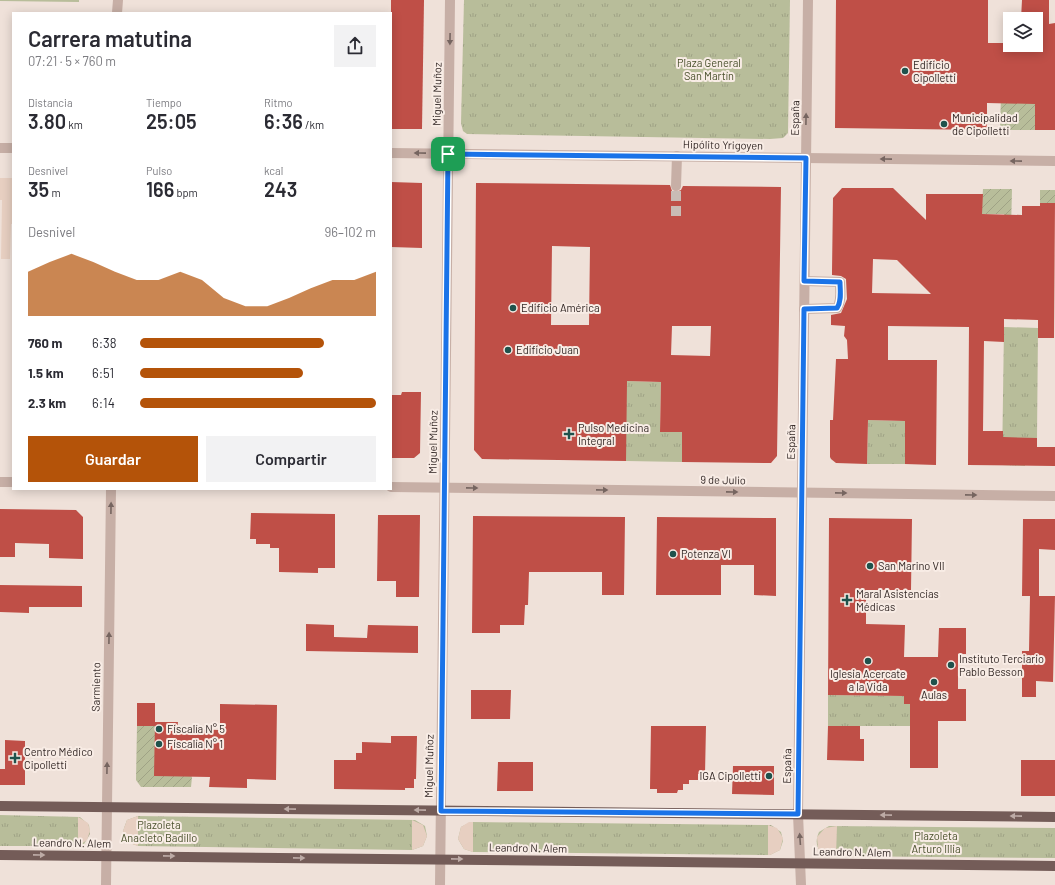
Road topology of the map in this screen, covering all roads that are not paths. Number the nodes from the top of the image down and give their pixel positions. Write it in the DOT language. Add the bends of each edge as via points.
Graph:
graph roads {
  1 [pos="118,0"];
  2 [pos="450,0"];
  3 [pos="808,0"];
  4 [pos="118,12"];
  5 [pos="0,148"];
  6 [pos="12,148"];
  7 [pos="392,153"];
  8 [pos="448,154"];
  9 [pos="677,156"];
  10 [pos="806,158"];
  11 [pos="1055,161"];
  12 [pos="676,186"];
  13 [pos="804,281"];
  14 [pos="804,309"];
  15 [pos="0,482"];
  16 [pos="12,482"];
  17 [pos="392,487"];
  18 [pos="445,488"];
  19 [pos="111,490"];
  20 [pos="802,493"];
  21 [pos="1055,496"];
  22 [pos="0,806"];
  23 [pos="107,807"];
  24 [pos="441,811"];
  25 [pos="798,814"];
  26 [pos="1055,817"];
  27 [pos="0,855"];
  28 [pos="106,856"];
  29 [pos="440,859"];
  30 [pos="802,863"];
  31 [pos="1055,866"];
  32 [pos="106,885"];
  33 [pos="440,885"];
  34 [pos="801,885"];
  1 -- 4 [label="street"];
  2 -- 8 [label="street, Miguel Muñoz, one-way"];
  10 -- 3 [label="street, España, one-way"];
  5 -- 6 [label="street"];
  8 -- 7 [label="street, Hipólito Yrigoyen, one-way"];
  8 -- 9 [label="street, Hipólito Yrigoyen"];
  8 -- 18 [label="street, Miguel Muñoz"];
  9 -- 10 [label="street, Hipólito Yrigoyen"];
  9 -- 12 [label="street"];
  11 -- 10 [label="street, Hipólito Yrigoyen, one-way"];
  10 -- 13 [label="street, España"];
  13 -- 14 [label="street, España"];
  13 -- 14 [label="street" via="840,282 837,308"];
  14 -- 20 [label="street, España"];
  15 -- 16 [label="street"];
  17 -- 18 [label="street, 9 de Julio"];
  18 -- 20 [label="street, 9 de Julio, one-way"];
  18 -- 24 [label="street, Miguel Muñoz"];
  23 -- 19 [label="street, Sarmiento, one-way"];
  20 -- 21 [label="street, 9 de Julio, one-way"];
  20 -- 25 [label="street, España"];
  22 -- 23 [label="main road"];
  24 -- 23 [label="main road, one-way"];
  23 -- 28 [label="street, Sarmiento"];
  24 -- 25 [label="main road"];
  24 -- 29 [label="street, Miguel Muñoz"];
  26 -- 25 [label="main road, one-way"];
  30 -- 25 [label="street, España, one-way"];
  27 -- 28 [label="main road, Leandro N. Alem, one-way"];
  28 -- 29 [label="main road, Leandro N. Alem, one-way"];
  28 -- 32 [label="street, Sarmiento"];
  29 -- 30 [label="main road, Leandro N. Alem, one-way"];
  29 -- 33 [label="street, Miguel Muñoz"];
  30 -- 31 [label="main road, Leandro N. Alem"];
  30 -- 34 [label="street, España"];
}
